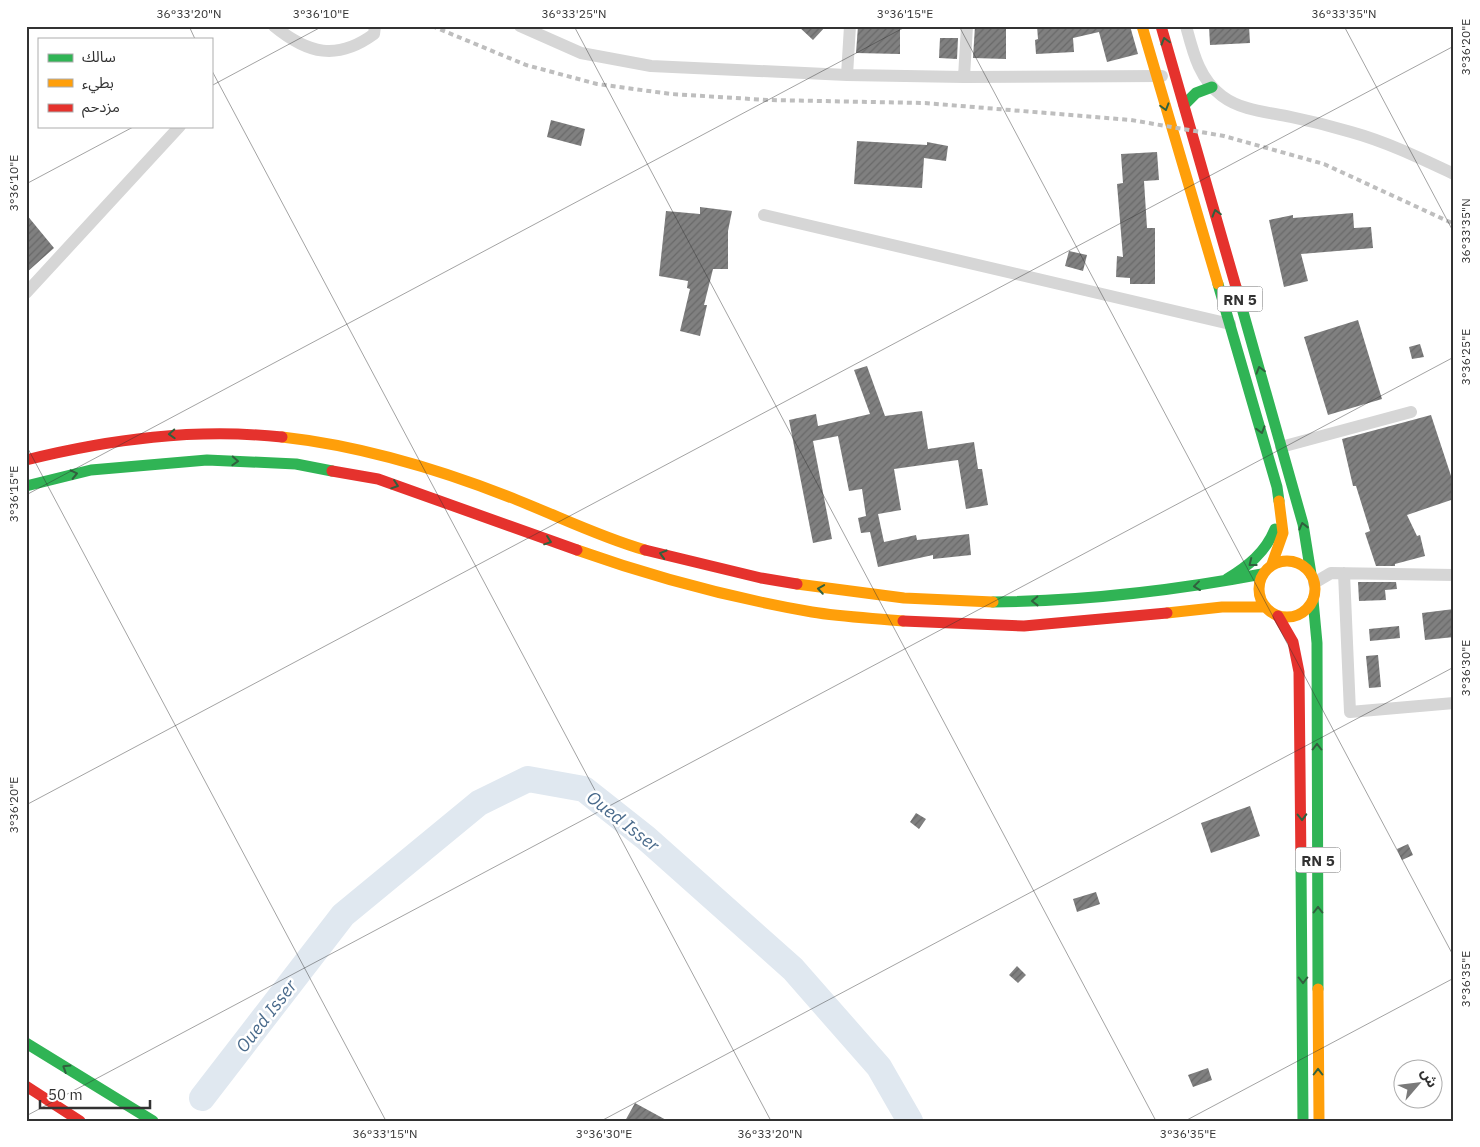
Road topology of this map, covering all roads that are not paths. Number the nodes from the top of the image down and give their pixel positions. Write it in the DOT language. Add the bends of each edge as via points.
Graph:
graph roads {
  1 [pos="274,26"];
  2 [pos="520,26"];
  3 [pos="850,26"];
  4 [pos="967,26"];
  5 [pos="1142,26"];
  6 [pos="1161,26"];
  7 [pos="1186,26"];
  8 [pos="375,30"];
  9 [pos="1175,74"];
  10 [pos="847,75"];
  11 [pos="964,77"];
  12 [pos="1156,77"];
  13 [pos="1212,87"];
  14 [pos="1184,105"];
  15 [pos="178,128"];
  16 [pos="1454,174"];
  17 [pos="764,215"];
  18 [pos="26,293"];
  19 [pos="1230,324"];
  20 [pos="1411,412"];
  21 [pos="1281,446"];
  22 [pos="26,460"];
  23 [pos="26,486"];
  24 [pos="1281,505"];
  25 [pos="1272,564"];
  26 [pos="1344,573"];
  27 [pos="1262,574"];
  28 [pos="1454,575"];
  29 [pos="1313,579"];
  30 [pos="1221,583"];
  31 [pos="1313,600"];
  32 [pos="1222,607"];
  33 [pos="1265,608"];
  34 [pos="1278,616"];
  35 [pos="1260,620"];
  36 [pos="1270,628"];
  37 [pos="1300,672"];
  38 [pos="1454,703"];
  39 [pos="26,1043"];
  40 [pos="26,1086"];
  41 [pos="80,1121"];
  42 [pos="153,1121"];
  43 [pos="1303,1121"];
  44 [pos="1319,1121"];
  1 -- 8 [label="street" via="293,42 320,52 344,50 362,43"];
  2 -- 10 [label="street" via="581,53 651,66"];
  3 -- 10 [label="street"];
  4 -- 11 [label="street"];
  5 -- 12 [label="main road, RN 5"];
  9 -- 6 [label="main road, RN 5, one-way"];
  7 -- 13 [label="street" via="1197,64"];
  9 -- 12 [label="street"];
  9 -- 14 [label="main road, RN 5"];
  10 -- 11 [label="street"];
  11 -- 12 [label="street"];
  12 -- 19 [label="main road, RN 5, one-way"];
  13 -- 14 [label="main road" via="1196,94"];
  13 -- 16 [label="street" via="1222,96 1247,108 1308,120 1379,140"];
  21 -- 14 [label="main road, RN 5, one-way"];
  15 -- 18 [label="street"];
  17 -- 19 [label="street"];
  19 -- 24 [label="main road, RN 5, one-way"];
  20 -- 21 [label="street"];
  29 -- 21 [label="main road, RN 5, one-way"];
  30 -- 22 [label="main road, one-way" via="1080,601 964,602 862,596 773,581 688,561 611,539 504,494 398,459 310,440 238,434 169,434"];
  23 -- 32 [label="main road, one-way" via="91,470 197,461 296,464 378,479 621,566 701,588 813,612 931,624 1024,626"];
  24 -- 25 [label="main road, RN 5" via="1283,533"];
  24 -- 30 [label="main road, one-way" via="1266,548 1253,562"];
  25 -- 27 [label="main road"];
  25 -- 29 [label="main road" via="1280,561 1298,563"];
  26 -- 28 [label="street"];
  26 -- 29 [label="street"];
  26 -- 38 [label="street" via="1350,712"];
  27 -- 30 [label="main road"];
  27 -- 33 [label="main road" via="1259,595"];
  29 -- 31 [label="main road"];
  31 -- 34 [label="main road" via="1294,616"];
  44 -- 31 [label="main road, RN 5, one-way" via="1317,643"];
  32 -- 33 [label="main road"];
  32 -- 35 [label="main road"];
  33 -- 34 [label="main road"];
  34 -- 37 [label="main road, RN 5" via="1293,642"];
  36 -- 37 [label="main road" via="1289,648"];
  37 -- 43 [label="main road, RN 5, one-way"];
  42 -- 39 [label="main road, one-way"];
  40 -- 41 [label="main road"];
}
